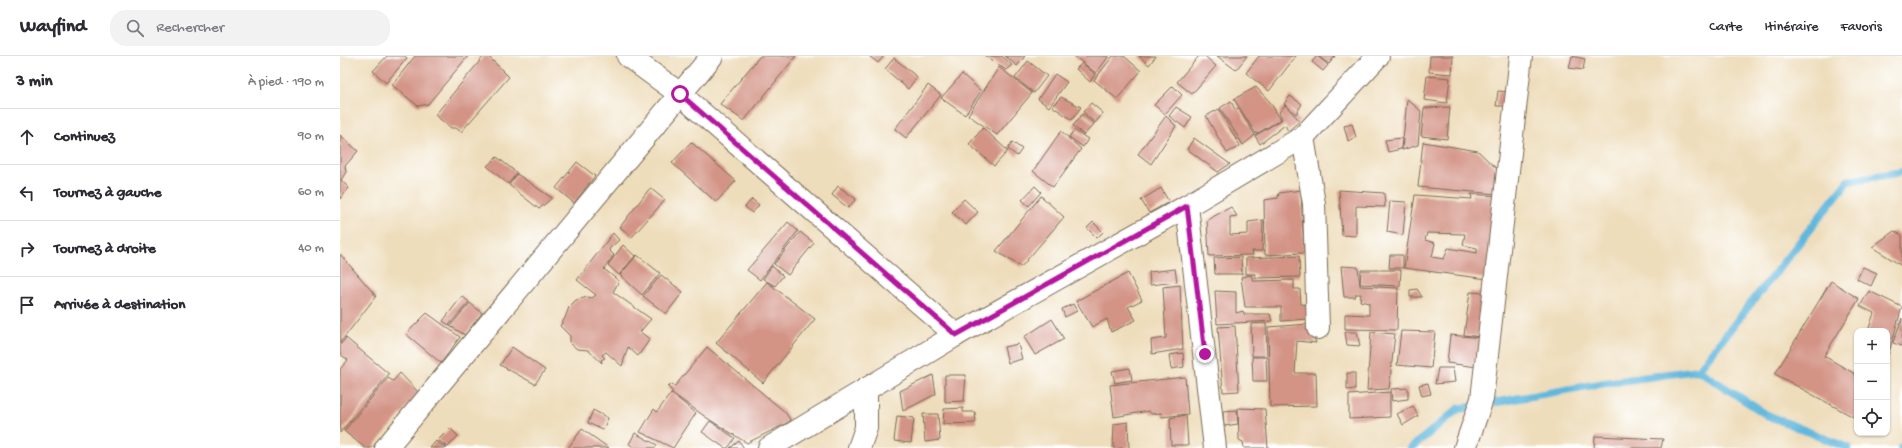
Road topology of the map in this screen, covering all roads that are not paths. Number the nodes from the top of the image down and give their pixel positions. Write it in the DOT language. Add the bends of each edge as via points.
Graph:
graph roads {
  1 [pos="628,56"];
  2 [pos="712,56"];
  3 [pos="1378,56"];
  4 [pos="1521,56"];
  5 [pos="680,94"];
  6 [pos="1303,137"];
  7 [pos="1187,206"];
  8 [pos="1318,328"];
  9 [pos="956,335"];
  10 [pos="866,389"];
  11 [pos="386,448"];
  12 [pos="769,448"];
  13 [pos="859,448"];
  14 [pos="1215,448"];
  15 [pos="1465,448"];
  1 -- 5 [label="street"];
  2 -- 5 [label="street"];
  3 -- 6 [label="street"];
  4 -- 15 [label="street" via="1482,399"];
  5 -- 9 [label="street"];
  5 -- 11 [label="street"];
  6 -- 7 [label="street"];
  6 -- 8 [label="street" via="1314,204"];
  7 -- 9 [label="street"];
  7 -- 14 [label="street"];
  9 -- 10 [label="street"];
  10 -- 12 [label="street"];
  10 -- 13 [label="street" via="866,428"];
}
